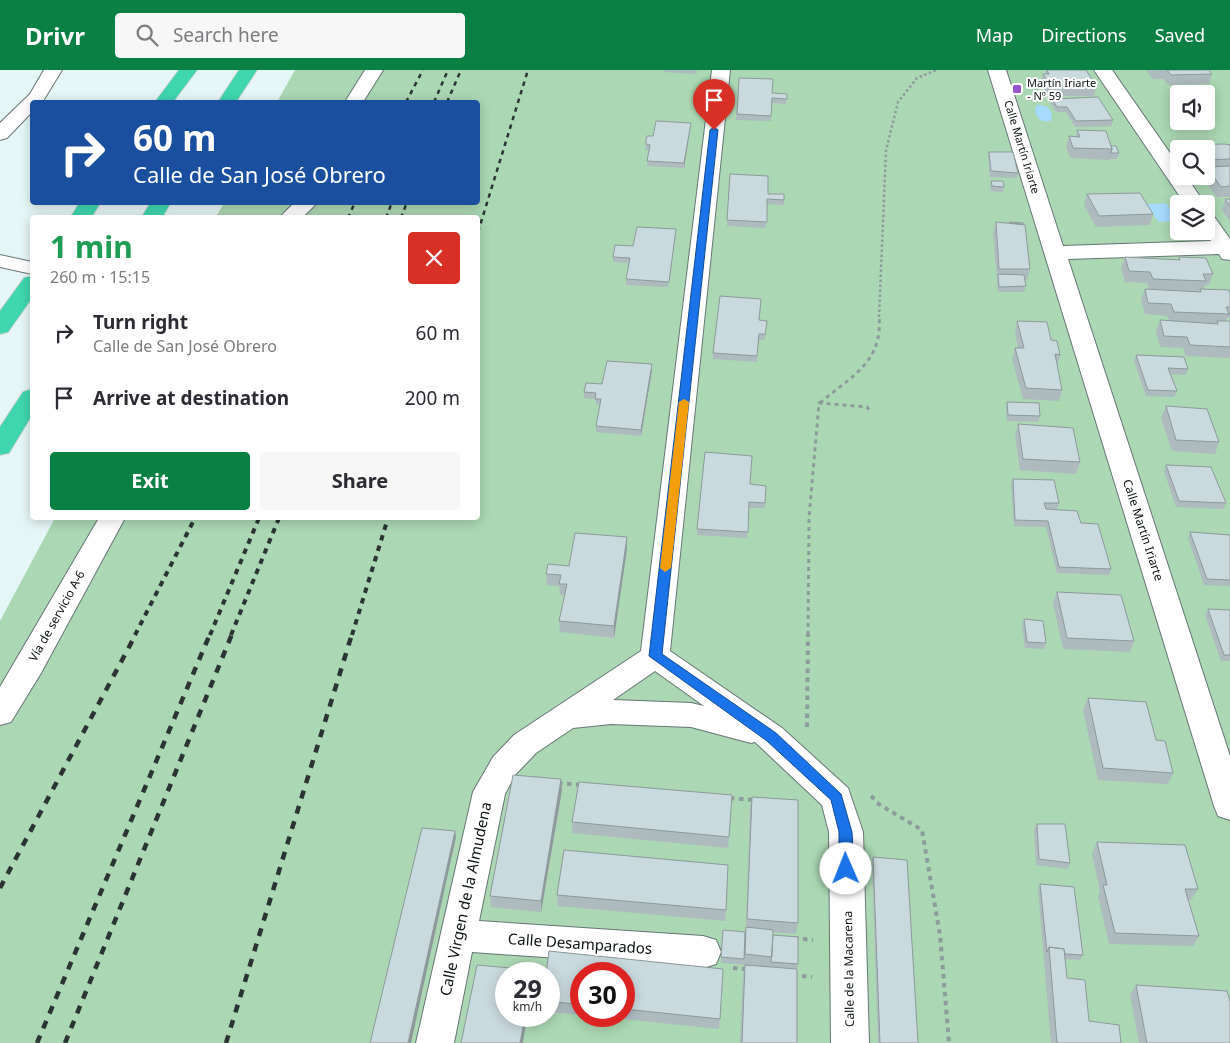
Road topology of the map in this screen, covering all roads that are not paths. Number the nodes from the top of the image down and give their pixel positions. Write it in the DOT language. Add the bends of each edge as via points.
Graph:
graph roads {
  1 [pos="53,70"];
  2 [pos="188,70"];
  3 [pos="248,70"];
  4 [pos="374,70"];
  5 [pos="387,70"];
  6 [pos="721,70"];
  7 [pos="1103,70"];
  8 [pos="1003,71"];
  9 [pos="34,100"];
  10 [pos="166,100"];
  11 [pos="228,100"];
  12 [pos="355,100"];
  13 [pos="370,100"];
  14 [pos="30,104"];
  15 [pos="30,123"];
  16 [pos="0,134"];
  17 [pos="1189,195"];
  18 [pos="304,205"];
  19 [pos="292,215"];
  20 [pos="1215,232"];
  21 [pos="1228,251"];
  22 [pos="1055,253"];
  23 [pos="0,261"];
  24 [pos="30,268"];
  25 [pos="30,286"];
  26 [pos="0,327"];
  27 [pos="30,401"];
  28 [pos="0,447"];
  29 [pos="111,520"];
  30 [pos="655,656"];
  31 [pos="0,713"];
  32 [pos="566,717"];
  33 [pos="771,737"];
  34 [pos="1230,806"];
  35 [pos="457,935"];
  36 [pos="703,952"];
  37 [pos="435,1043"];
  38 [pos="850,1043"];
  1 -- 9 [label="street"];
  2 -- 10 [label="highway"];
  3 -- 11 [label="highway"];
  4 -- 12 [label="street"];
  5 -- 13 [label="street"];
  6 -- 30 [label="street"];
  7 -- 17 [label="street"];
  8 -- 22 [label="street, Calle Martín Iriarte"];
  14 -- 16 [label="street"];
  15 -- 16 [label="street"];
  18 -- 19 [label="street"];
  20 -- 21 [label="street"];
  21 -- 22 [label="street"];
  22 -- 34 [label="street, Calle Martín Iriarte"];
  23 -- 24 [label="street"];
  25 -- 26 [label="highway"];
  27 -- 28 [label="highway"];
  29 -- 31 [label="street, Vía de servicio A-6"];
  30 -- 32 [label="street, Calle Virgen de la Almudena"];
  30 -- 33 [label="street, Calle de la Macarena"];
  32 -- 33 [label="street" via="611,712 692,715"];
  32 -- 35 [label="street, Calle Virgen de la Almudena" via="524,744 504,766 489,792"];
  33 -- 38 [label="street, Calle de la Macarena" via="837,798 846,832"];
  35 -- 36 [label="street, Calle Desamparados"];
  35 -- 37 [label="street, Calle Virgen de la Almudena"];
}
